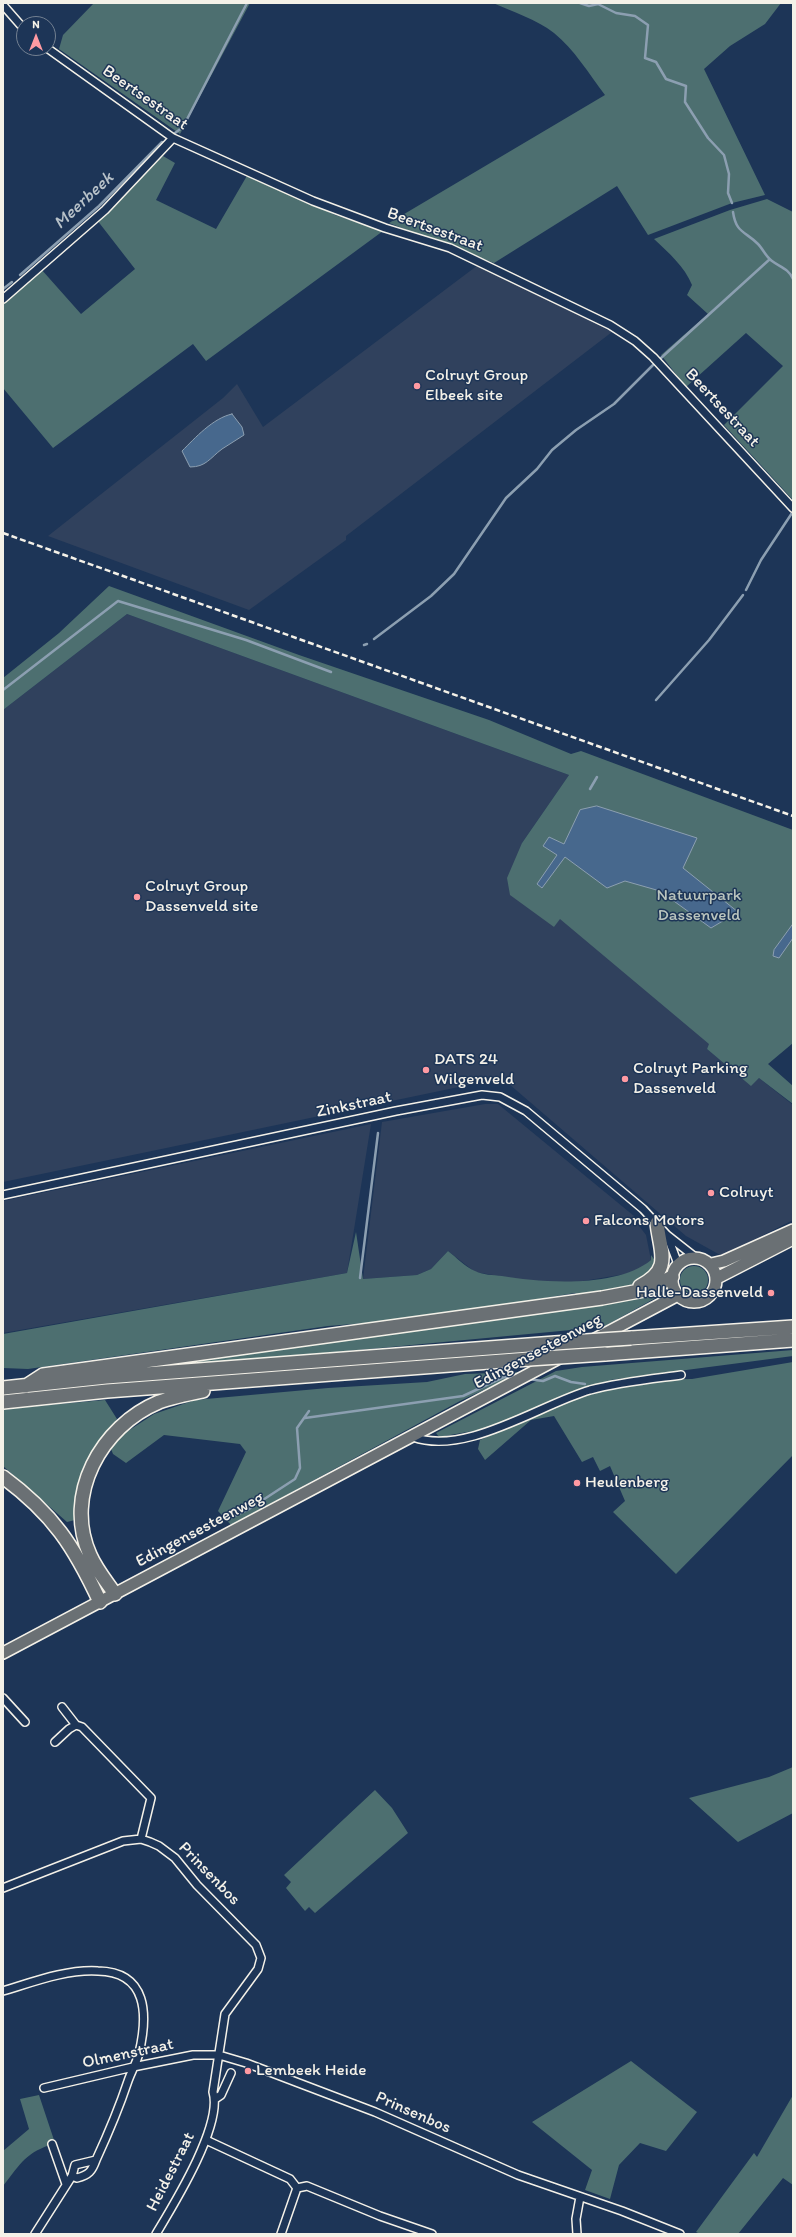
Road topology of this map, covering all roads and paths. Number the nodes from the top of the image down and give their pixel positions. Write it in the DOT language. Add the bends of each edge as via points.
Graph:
graph roads {
  1 [pos="3,5"];
  2 [pos="16,20"];
  3 [pos="56,54"];
  4 [pos="173,138"];
  5 [pos="3,298"];
  6 [pos="793,508"];
  7 [pos="3,1195"];
  8 [pos="657,1223"];
  9 [pos="793,1230"];
  10 [pos="667,1235"];
  11 [pos="793,1239"];
  12 [pos="695,1257"];
  13 [pos="678,1264"];
  14 [pos="710,1264"];
  15 [pos="672,1277"];
  16 [pos="717,1278"];
  17 [pos="628,1292"];
  18 [pos="678,1295"];
  19 [pos="793,1326"];
  20 [pos="793,1340"];
  21 [pos="681,1375"];
  22 [pos="234,1381"];
  23 [pos="26,1386"];
  24 [pos="3,1388"];
  25 [pos="3,1402"];
  26 [pos="413,1437"];
  27 [pos="3,1477"];
  28 [pos="115,1594"];
  29 [pos="100,1602"];
  30 [pos="3,1653"];
  31 [pos="3,1698"];
  32 [pos="62,1707"];
  33 [pos="24,1722"];
  34 [pos="76,1725"];
  35 [pos="55,1742"];
  36 [pos="141,1839"];
  37 [pos="3,1888"];
  38 [pos="3,1991"];
  39 [pos="139,2053"];
  40 [pos="219,2055"];
  41 [pos="149,2064"];
  42 [pos="133,2067"];
  43 [pos="231,2073"];
  44 [pos="44,2088"];
  45 [pos="215,2099"];
  46 [pos="206,2140"];
  47 [pos="52,2144"];
  48 [pos="96,2160"];
  49 [pos="72,2176"];
  50 [pos="66,2184"];
  51 [pos="297,2188"];
  52 [pos="580,2197"];
  53 [pos="35,2234"];
  54 [pos="156,2234"];
  55 [pos="282,2234"];
  56 [pos="432,2234"];
  57 [pos="577,2234"];
  58 [pos="680,2234"];
  1 -- 2 [label="street"];
  3 -- 4 [label="street, Beertsestraat"];
  4 -- 5 [label="street" via="105,210"];
  4 -- 6 [label="street, Beertsestraat" via="313,201 385,228 450,248 610,325 653,357"];
  7 -- 8 [label="street, Zinkstraat" via="389,1113 482,1096 500,1097 526,1111"];
  8 -- 10 [label="street, Zinkstraat"];
  8 -- 17 [label="highway" via="662,1248 661,1266 657,1275 650,1281"];
  9 -- 14 [label="main road" via="724,1261"];
  10 -- 12 [label="street, Zinkstraat"];
  10 -- 13 [label="street, Zinkstraat"];
  11 -- 16 [label="main road"];
  12 -- 13 [label="main road"];
  12 -- 14 [label="main road"];
  13 -- 15 [label="main road"];
  14 -- 16 [label="main road"];
  15 -- 17 [label="highway" via="650,1288"];
  15 -- 18 [label="main road" via="674,1290"];
  16 -- 18 [label="main road" via="714,1292 703,1301 690,1302"];
  17 -- 23 [label="highway" via="602,1298 43,1375"];
  18 -- 26 [label="main road, Edingensesteenweg"];
  19 -- 23 [label="highway, bridge" via="224,1368"];
  20 -- 22 [label="highway, bridge"];
  21 -- 26 [label="street" via="589,1391 484,1433 441,1442"];
  22 -- 25 [label="highway"];
  22 -- 28 [label="highway" via="158,1402 134,1416 101,1448 85,1486 82,1520 90,1555"];
  23 -- 24 [label="highway"];
  26 -- 28 [label="main road, Edingensesteenweg"];
  27 -- 29 [label="highway" via="45,1512 64,1535 79,1558"];
  28 -- 29 [label="main road, Edingensesteenweg"];
  29 -- 30 [label="main road, Edingensesteenweg"];
  31 -- 33 [label="street"];
  32 -- 34 [label="street"];
  34 -- 35 [label="street"];
  34 -- 36 [label="street" via="82,1727 150,1798"];
  36 -- 37 [label="street, Prinsenbos" via="123,1841"];
  36 -- 40 [label="street, Prinsenbos" via="159,1846 175,1858 197,1885 256,1944 261,1958 258,1969 225,2014"];
  38 -- 39 [label="street" via="75,1972 116,1973 138,1990 144,2004 145,2019"];
  39 -- 41 [label="street"];
  39 -- 42 [label="street"];
  40 -- 41 [label="street, Olmenstraat" via="193,2055"];
  40 -- 45 [label="street, Heidestraat" via="213,2092"];
  40 -- 52 [label="street, Prinsenbos" via="250,2064 358,2106 488,2163"];
  41 -- 42 [label="street, Olmenstraat"];
  42 -- 44 [label="street, Olmenstraat"];
  42 -- 48 [label="street"];
  43 -- 45 [label="street, Heidestraat" via="221,2095"];
  45 -- 46 [label="street, Heidestraat"];
  46 -- 51 [label="street" via="290,2179"];
  46 -- 54 [label="street, Heidestraat"];
  47 -- 50 [label="street"];
  48 -- 49 [label="street" via="75,2165"];
  48 -- 49 [label="street" via="87,2176"];
  49 -- 50 [label="street"];
  50 -- 53 [label="street"];
  51 -- 55 [label="street"];
  51 -- 56 [label="street" via="307,2186"];
  52 -- 57 [label="street" via="576,2219"];
  52 -- 58 [label="street, Prinsenbos" via="622,2210"];
}
